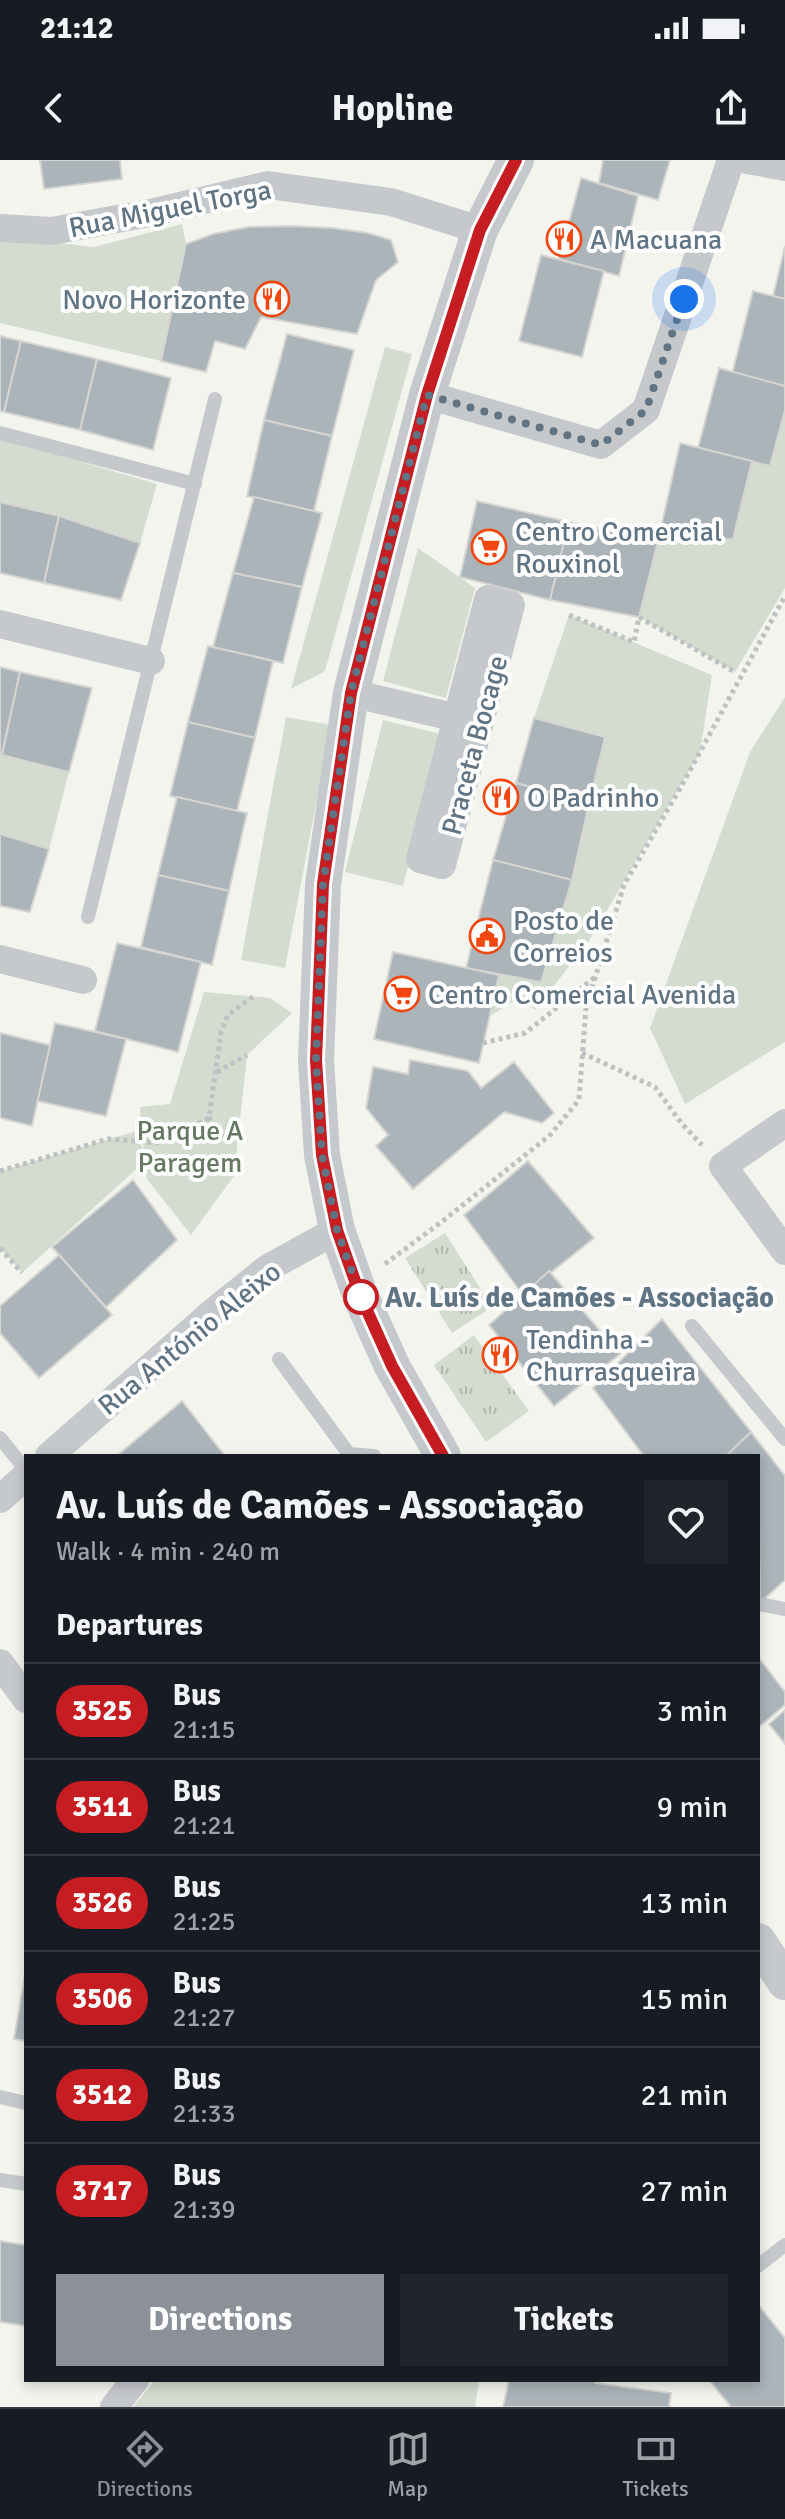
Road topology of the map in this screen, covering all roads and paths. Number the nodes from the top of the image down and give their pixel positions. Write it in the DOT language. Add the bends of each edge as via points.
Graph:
graph roads {
  1 [pos="516,160"];
  2 [pos="731,160"];
  3 [pos="747,160"];
  4 [pos="785,167"];
  5 [pos="266,172"];
  6 [pos="0,228"];
  7 [pos="480,230"];
  8 [pos="427,395"];
  9 [pos="215,399"];
  10 [pos="0,433"];
  11 [pos="195,484"];
  12 [pos="785,596"];
  13 [pos="569,615"];
  14 [pos="0,624"];
  15 [pos="151,661"];
  16 [pos="735,672"];
  17 [pos="351,693"];
  18 [pos="457,718"];
  19 [pos="88,917"];
  20 [pos="0,959"];
  21 [pos="596,976"];
  22 [pos="83,980"];
  23 [pos="254,996"];
  24 [pos="483,1043"];
  25 [pos="582,1053"];
  26 [pos="247,1055"];
  27 [pos="216,1073"];
  28 [pos="209,1118"];
  29 [pos="785,1123"];
  30 [pos="682,1124"];
  31 [pos="238,1140"];
  32 [pos="0,1171"];
  33 [pos="337,1230"];
  34 [pos="0,1248"];
  35 [pos="785,1251"];
  36 [pos="22,1273"];
  37 [pos="360,1295"];
  38 [pos="692,1326"];
  39 [pos="279,1359"];
  40 [pos="0,1438"];
  41 [pos="785,1439"];
  42 [pos="51,1454"];
  43 [pos="349,1454"];
  44 [pos="442,1454"];
  45 [pos="24,1468"];
  46 [pos="24,1478"];
  47 [pos="0,1499"];
  48 [pos="760,1604"];
  49 [pos="785,1609"];
  50 [pos="0,1663"];
  51 [pos="24,1696"];
  52 [pos="760,1944"];
  53 [pos="783,1974"];
  54 [pos="0,2097"];
  55 [pos="24,2103"];
  56 [pos="0,2180"];
  57 [pos="24,2184"];
  58 [pos="785,2245"];
  59 [pos="760,2264"];
  60 [pos="133,2382"];
  61 [pos="114,2407"];
  1 -- 7 [label="street"];
  2 -- 8 [label="street" via="646,410 601,445"];
  3 -- 4 [label="street"];
  5 -- 6 [label="street, Rua Miguel Torga" via="150,213 52,231"];
  5 -- 7 [label="street, Rua Miguel Torga"];
  7 -- 8 [label="street"];
  8 -- 17 [label="street"];
  9 -- 11 [label="lane"];
  10 -- 11 [label="lane"];
  11 -- 15 [label="lane"];
  12 -- 21 [label="path" via="624,885"];
  13 -- 16 [label="path" via="634,642 639,617"];
  14 -- 15 [label="street"];
  15 -- 19 [label="lane"];
  17 -- 18 [label="street, Praceta Bocage"];
  17 -- 33 [label="street" via="323,884 316,1060 322,1155"];
  18 -- 18 [label="street, Praceta Bocage" via="420,859 442,865 511,605 488,599"];
  20 -- 22 [label="street"];
  21 -- 24 [label="path" via="525,1033"];
  21 -- 25 [label="path" via="586,1007"];
  23 -- 27 [label="path" via="228,1015"];
  25 -- 30 [label="path" via="655,1087"];
  25 -- 37 [label="path" via="579,1100 550,1135 386,1263"];
  26 -- 27 [label="path"];
  27 -- 28 [label="path"];
  28 -- 31 [label="path" via="216,1135"];
  28 -- 32 [label="path" via="162,1143 108,1139"];
  29 -- 35 [label="street" via="723,1166"];
  33 -- 37 [label="street"];
  33 -- 42 [label="street, Rua António Aleixo" via="268,1268"];
  34 -- 36 [label="path"];
  37 -- 44 [label="street" via="392,1366"];
  38 -- 41 [label="lane"];
  39 -- 43 [label="lane"];
  40 -- 45 [label="lane"];
  46 -- 47 [label="street"];
  48 -- 49 [label="lane"];
  50 -- 51 [label="street"];
  52 -- 53 [label="street"];
  54 -- 55 [label="lane"];
  56 -- 57 [label="lane"];
  58 -- 59 [label="lane"];
  60 -- 61 [label="street"];
}
